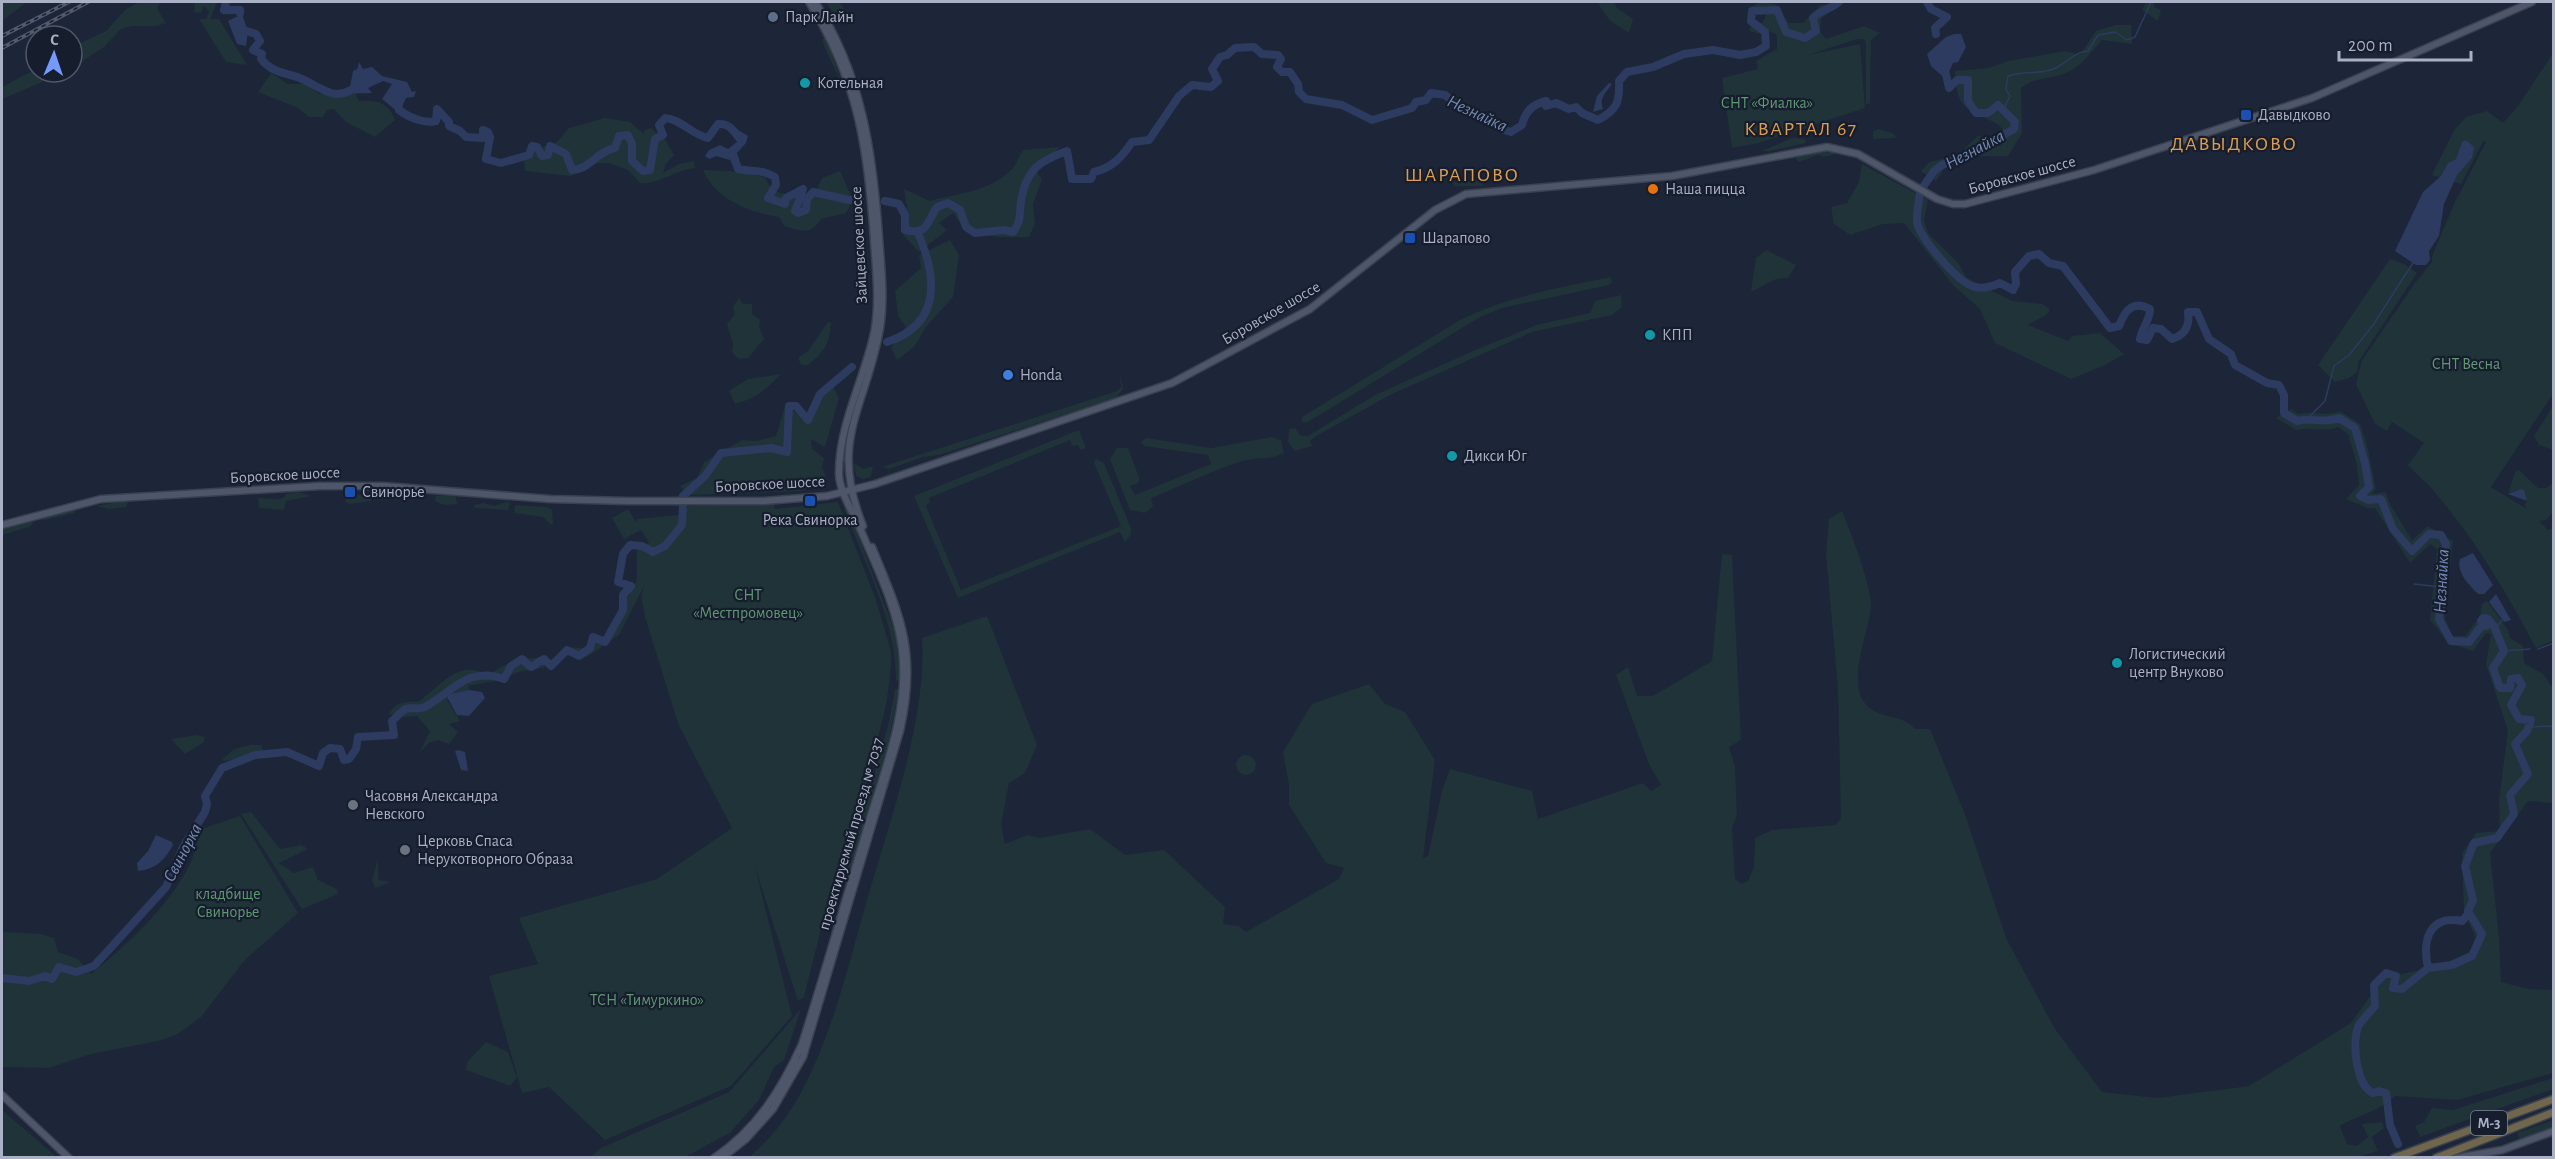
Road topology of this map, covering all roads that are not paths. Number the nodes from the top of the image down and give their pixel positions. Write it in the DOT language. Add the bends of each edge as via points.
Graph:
graph roads {
  1 [pos="809,2"];
  2 [pos="815,2"];
  3 [pos="2532,2"];
  4 [pos="849,493"];
  5 [pos="2,525"];
  6 [pos="2,1095"];
  7 [pos="2553,1099"];
  8 [pos="2553,1112"];
  9 [pos="2553,1131"];
  10 [pos="69,1158"];
  11 [pos="714,1158"];
  12 [pos="722,1158"];
  13 [pos="2394,1158"];
  14 [pos="2436,1158"];
  15 [pos="2456,1158"];
  1 -- 4 [label="main road, Зайцевское шоссе" via="835,47 859,112 874,236 875,324 843,439 839,476"];
  2 -- 4 [label="main road, Зайцевское шоссе" via="847,60 866,118 882,278 878,338 849,441"];
  3 -- 4 [label="main road, Боровское шоссе" via="2323,94 2128,159 1965,204 1933,196 1860,155 1827,147 1675,175 1463,194 1423,219 1310,309 1172,383"];
  4 -- 5 [label="main road, Боровское шоссе" via="764,501 627,501 383,486 320,486 101,499"];
  4 -- 11 [label="main road, проектируемый проезд № 7037" via="899,632 904,667 898,717 802,1044 771,1103"];
  4 -- 12 [label="main road, проектируемый проезд № 7037" via="904,631 909,668 905,710 803,1057 773,1109"];
  6 -- 10 [label="main road"];
  7 -- 13 [label="highway, М-3"];
  8 -- 14 [label="highway, М-3"];
  9 -- 15 [label="main road" via="2502,1150"];
}
